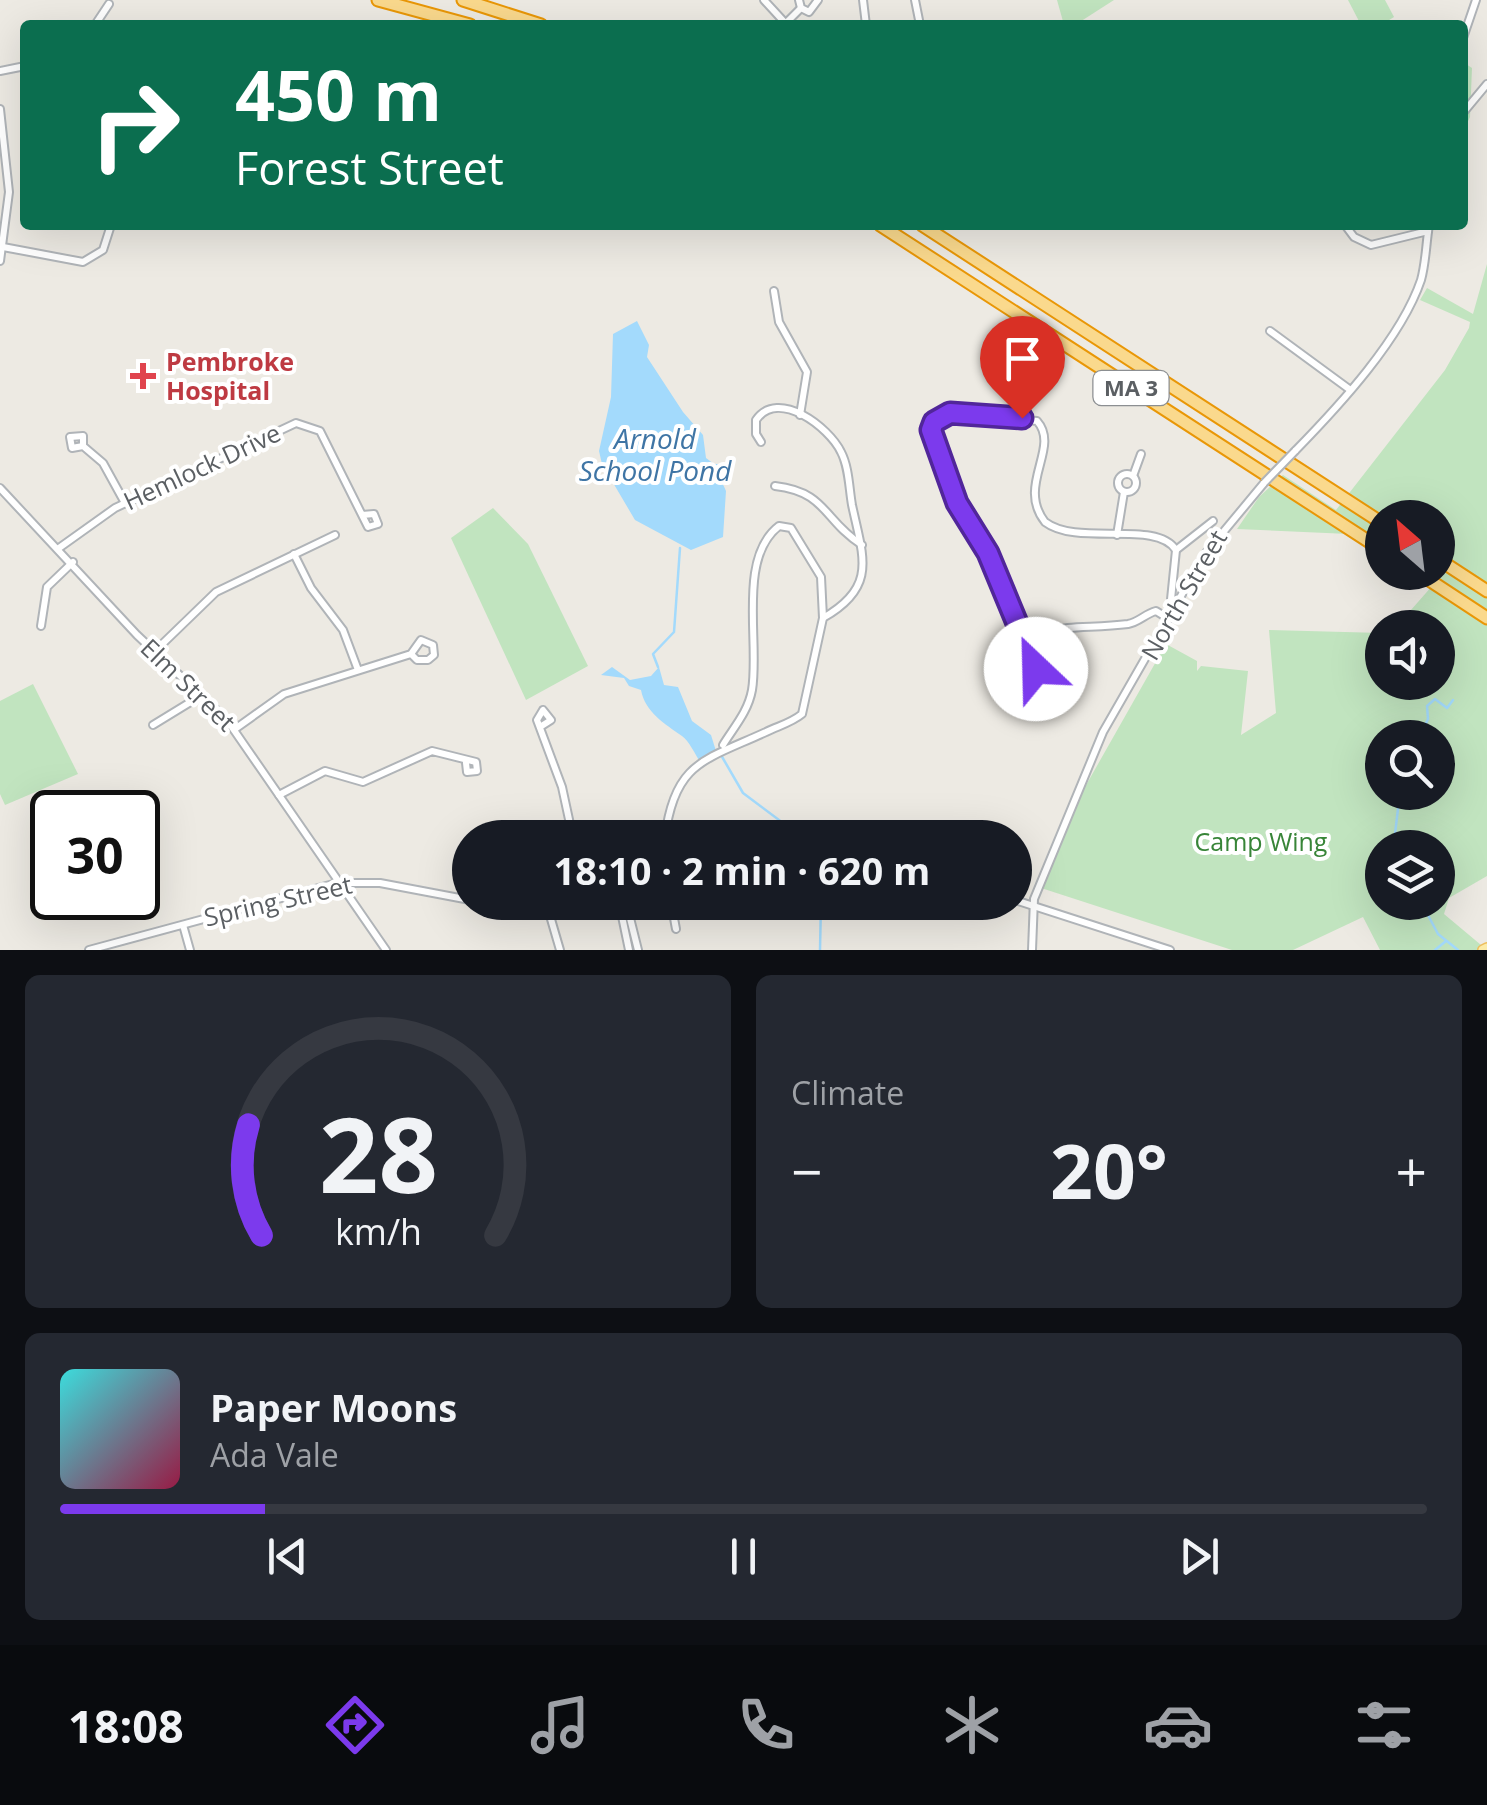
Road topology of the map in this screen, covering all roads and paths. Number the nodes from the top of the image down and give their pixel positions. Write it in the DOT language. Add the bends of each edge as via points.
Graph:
graph roads {
  1 [pos="378,0"];
  2 [pos="463,0"];
  3 [pos="764,0"];
  4 [pos="830,0"];
  5 [pos="818,1"];
  6 [pos="109,4"];
  7 [pos="800,4"];
  8 [pos="98,20"];
  9 [pos="452,20"];
  10 [pos="525,20"];
  11 [pos="783,20"];
  12 [pos="1487,84"];
  13 [pos="1468,107"];
  14 [pos="0,110"];
  15 [pos="109,230"];
  16 [pos="888,230"];
  17 [pos="930,230"];
  18 [pos="1349,230"];
  19 [pos="1423,230"];
  20 [pos="1429,230"];
  21 [pos="4,246"];
  22 [pos="0,261"];
  23 [pos="774,291"];
  24 [pos="1270,331"];
  25 [pos="1350,389"];
  26 [pos="800,415"];
  27 [pos="762,442"];
  28 [pos="83,446"];
  29 [pos="1141,454"];
  30 [pos="1132,476"];
  31 [pos="775,486"];
  32 [pos="0,488"];
  33 [pos="1124,492"];
  34 [pos="124,503"];
  35 [pos="1365,512"];
  36 [pos="362,515"];
  37 [pos="1213,521"];
  38 [pos="335,535"];
  39 [pos="1116,535"];
  40 [pos="1365,539"];
  41 [pos="862,545"];
  42 [pos="59,548"];
  43 [pos="1176,550"];
  44 [pos="294,554"];
  45 [pos="73,562"];
  46 [pos="1455,570"];
  47 [pos="1444,590"];
  48 [pos="1487,591"];
  49 [pos="823,618"];
  50 [pos="1487,618"];
  51 [pos="1168,619"];
  52 [pos="40,626"];
  53 [pos="1024,639"];
  54 [pos="154,652"];
  55 [pos="411,654"];
  56 [pos="1002,659"];
  57 [pos="1035,668"];
  58 [pos="358,670"];
  59 [pos="202,695"];
  60 [pos="153,726"];
  61 [pos="540,727"];
  62 [pos="235,729"];
  63 [pos="723,746"];
  64 [pos="466,763"];
  65 [pos="279,795"];
  66 [pos="569,820"];
  67 [pos="670,820"];
  68 [pos="336,883"];
  69 [pos="452,897"];
  70 [pos="1032,906"];
  71 [pos="551,920"];
  72 [pos="625,920"];
  73 [pos="628,920"];
  74 [pos="675,920"];
  75 [pos="1032,920"];
  76 [pos="183,925"];
  77 [pos="676,929"];
  78 [pos="89,950"];
  79 [pos="190,950"];
  80 [pos="386,950"];
  81 [pos="560,950"];
  82 [pos="629,950"];
  83 [pos="638,950"];
  84 [pos="1032,950"];
  85 [pos="1170,950"];
  1 -- 9 [label="highway"];
  2 -- 10 [label="highway"];
  3 -- 11 [label="street"];
  4 -- 5 [label="street"];
  5 -- 7 [label="street" via="814,10"];
  6 -- 8 [label="street"];
  12 -- 13 [label="street"];
  14 -- 21 [label="street" via="8,183"];
  15 -- 21 [label="street" via="103,250 82,262"];
  16 -- 40 [label="highway, MA 3"];
  17 -- 35 [label="highway, MA 3"];
  18 -- 19 [label="street" via="1371,246"];
  20 -- 25 [label="street, North Street" via="1418,285"];
  21 -- 22 [label="street"];
  23 -- 26 [label="street" via="778,322 806,369"];
  24 -- 25 [label="street"];
  25 -- 51 [label="street, North Street, bridge" via="1218,535"];
  26 -- 27 [label="street" via="780,405 763,410 755,424"];
  26 -- 41 [label="street" via="842,453"];
  28 -- 34 [label="street" via="103,463"];
  29 -- 30 [label="street"];
  30 -- 33 [label="street" via="1136,486"];
  30 -- 33 [label="street" via="1119,479"];
  31 -- 41 [label="street" via="809,493"];
  32 -- 42 [label="street, Elm Street"];
  33 -- 39 [label="street"];
  34 -- 36 [label="street, Hemlock Drive" via="302,423 325,438"];
  34 -- 42 [label="street, Hemlock Drive"];
  37 -- 43 [label="street"];
  38 -- 44 [label="street"];
  39 -- 43 [label="street" via="1162,538"];
  39 -- 53 [label="street" via="1066,532 1042,518 1033,494 1046,437 1037,421 950,413 934,422 932,435 955,498 988,553"];
  41 -- 49 [label="street" via="858,586"];
  42 -- 45 [label="street, Elm Street"];
  43 -- 51 [label="street"];
  44 -- 54 [label="street" via="212,594"];
  44 -- 58 [label="street" via="310,588 344,630"];
  45 -- 52 [label="street" via="47,587"];
  45 -- 54 [label="street, Elm Street"];
  46 -- 48 [label="highway"];
  47 -- 50 [label="highway"];
  49 -- 63 [label="street" via="802,714"];
  49 -- 63 [label="street" via="819,572 791,528 779,526 756,556 752,688"];
  51 -- 53 [label="street" via="1152,612 1132,623 1068,625"];
  51 -- 70 [label="street, North Street" via="1096,747"];
  53 -- 56 [label="street"];
  53 -- 57 [label="street"];
  54 -- 59 [label="street, Elm Street"];
  55 -- 58 [label="street"];
  58 -- 62 [label="street" via="278,697"];
  59 -- 60 [label="street"];
  59 -- 62 [label="street, Elm Street"];
  61 -- 66 [label="street"];
  62 -- 65 [label="street, Elm Street"];
  63 -- 67 [label="street" via="680,779"];
  64 -- 65 [label="street" via="432,751 364,782 326,770"];
  65 -- 68 [label="street, Elm Street"];
  68 -- 69 [label="street, Spring Street" via="380,883"];
  68 -- 76 [label="street, Spring Street"];
  68 -- 80 [label="street, Elm Street"];
  70 -- 85 [label="street"];
  71 -- 81 [label="street"];
  72 -- 82 [label="street"];
  73 -- 83 [label="street"];
  74 -- 77 [label="street"];
  75 -- 84 [label="street, North Street"];
  76 -- 78 [label="street, Spring Street"];
  76 -- 79 [label="street"];
}
